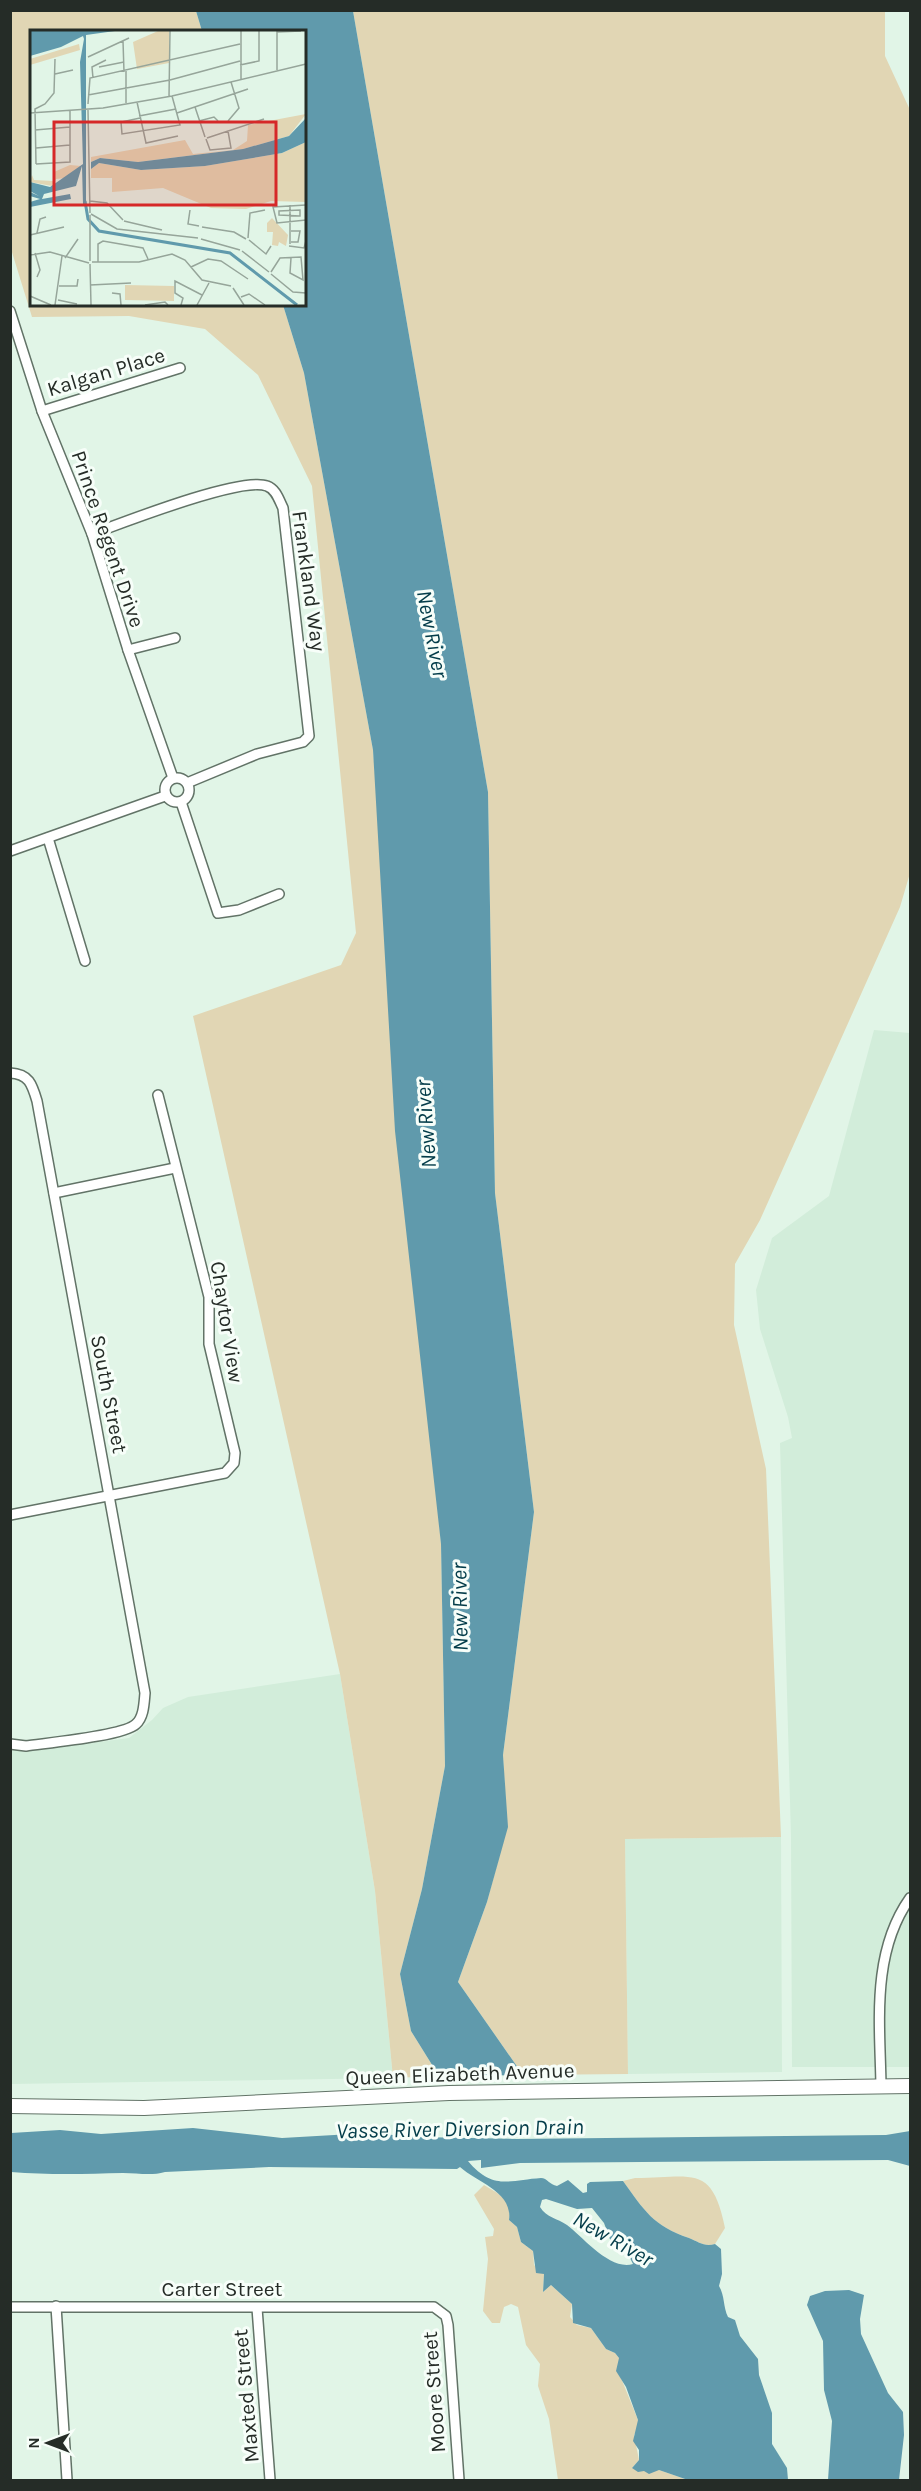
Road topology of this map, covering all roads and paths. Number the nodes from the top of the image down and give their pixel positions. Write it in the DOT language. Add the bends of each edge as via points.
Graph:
graph roads {
  1 [pos="10,311"];
  2 [pos="180,368"];
  3 [pos="42,411"];
  4 [pos="92,534"];
  5 [pos="175,638"];
  6 [pos="128,650"];
  7 [pos="173,778"];
  8 [pos="187,783"];
  9 [pos="165,796"];
  10 [pos="181,802"];
  11 [pos="48,838"];
  12 [pos="10,851"];
  13 [pos="279,894"];
  14 [pos="85,961"];
  15 [pos="10,1073"];
  16 [pos="158,1095"];
  17 [pos="175,1168"];
  18 [pos="54,1193"];
  19 [pos="110,1494"];
  20 [pos="10,1515"];
  21 [pos="10,1744"];
  22 [pos="910,1899"];
  23 [pos="881,2086"];
  24 [pos="910,2086"];
  25 [pos="10,2106"];
  26 [pos="56,2306"];
  27 [pos="10,2307"];
  28 [pos="434,2307"];
  29 [pos="257,2308"];
  30 [pos="67,2481"];
  31 [pos="270,2481"];
  32 [pos="459,2481"];
  1 -- 3 [label="street, Prince Regent Drive"];
  2 -- 3 [label="street, Kalgan Place"];
  3 -- 4 [label="street, Prince Regent Drive"];
  4 -- 6 [label="street, Prince Regent Drive"];
  4 -- 8 [label="street, Frankland Way" via="176,503 253,484 275,492 283,508 309,736 303,742 257,754"];
  5 -- 6 [label="street"];
  6 -- 7 [label="street, Prince Regent Drive"];
  7 -- 8 [label="street"];
  7 -- 9 [label="street" via="165,787"];
  8 -- 10 [label="street" via="189,792"];
  9 -- 10 [label="street" via="173,803"];
  9 -- 11 [label="street"];
  10 -- 13 [label="street" via="218,913 239,910"];
  11 -- 12 [label="street"];
  11 -- 14 [label="street"];
  15 -- 18 [label="street, South Street" via="22,1074 32,1083"];
  16 -- 17 [label="street, Chaytor View"];
  17 -- 18 [label="street"];
  17 -- 19 [label="street, Chaytor View" via="209,1297 209,1344 235,1453 234,1463 225,1473"];
  18 -- 19 [label="street, South Street"];
  19 -- 20 [label="street"];
  19 -- 21 [label="street, South Street" via="145,1693 142,1713 136,1724 121,1732 26,1746"];
  22 -- 23 [label="street" via="891,1940 880,1980"];
  23 -- 24 [label="street, Queen Elizabeth Avenue"];
  23 -- 25 [label="street, Queen Elizabeth Avenue" via="449,2094 144,2108"];
  26 -- 27 [label="street, Carter Street"];
  26 -- 29 [label="street, Carter Street"];
  26 -- 30 [label="street"];
  28 -- 29 [label="street, Carter Street"];
  28 -- 32 [label="street, Moore Street" via="446,2316 448,2325"];
  29 -- 31 [label="street, Maxted Street"];
}
